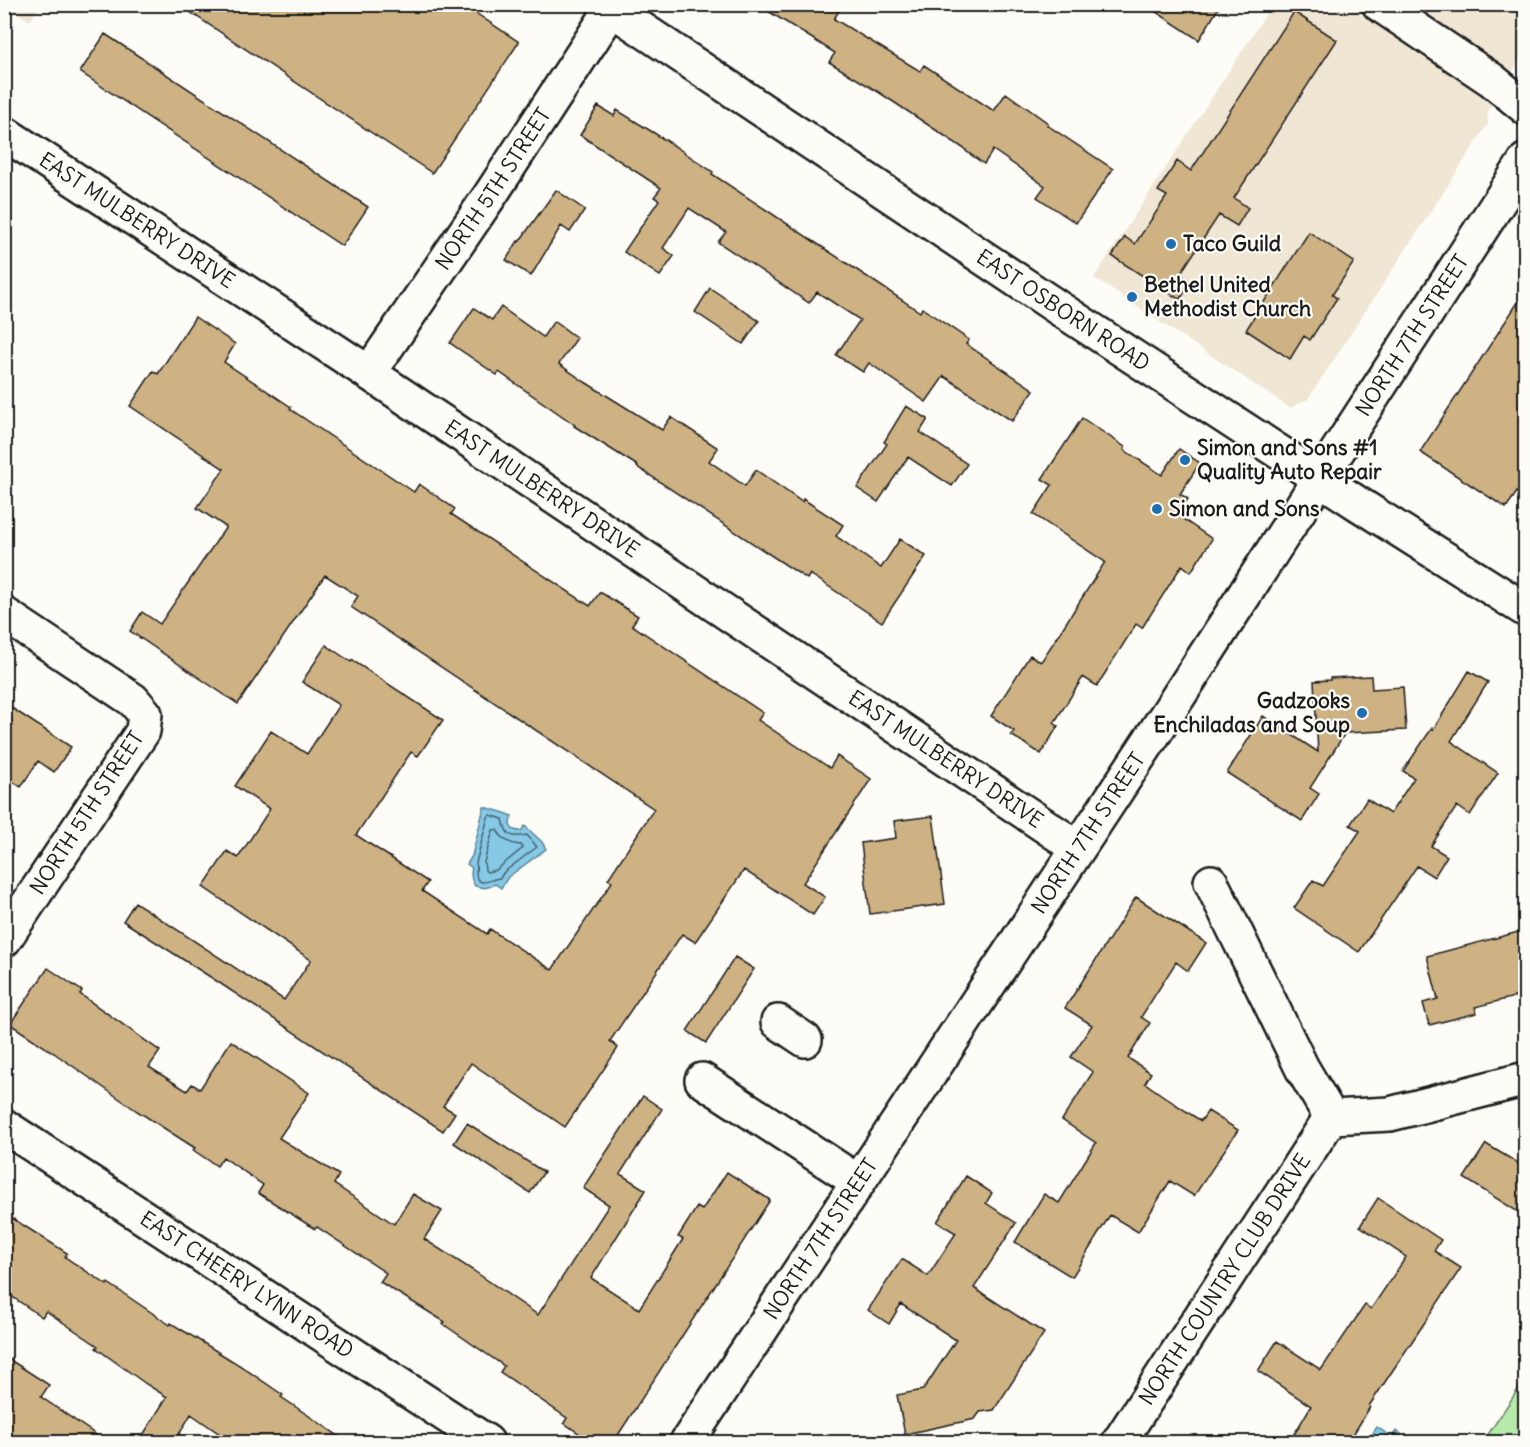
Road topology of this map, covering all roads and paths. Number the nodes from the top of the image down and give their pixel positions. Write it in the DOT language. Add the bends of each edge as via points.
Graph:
graph roads {
  1 [pos="1379,4"];
  2 [pos="610,6"];
  3 [pos="1526,108"];
  4 [pos="4,133"];
  5 [pos="1526,160"];
  6 [pos="369,373"];
  7 [pos="1319,478"];
  8 [pos="1526,610"];
  9 [pos="4,614"];
  10 [pos="1078,848"];
  11 [pos="1211,882"];
  12 [pos="4,940"];
  13 [pos="778,1022"];
  14 [pos="805,1040"];
  15 [pos="1526,1079"];
  16 [pos="702,1080"];
  17 [pos="1331,1117"];
  18 [pos="4,1126"];
  19 [pos="857,1181"];
  20 [pos="487,1443"];
  21 [pos="687,1443"];
  22 [pos="1119,1443"];
  1 -- 3 [label="street" via="1492,80"];
  2 -- 6 [label="street, NORTH 5TH STREET" via="491,194"];
  2 -- 7 [label="street, EAST OSBORN ROAD"];
  4 -- 6 [label="street, EAST MULBERRY DRIVE"];
  5 -- 7 [label="street, NORTH 7TH STREET"];
  6 -- 10 [label="street, EAST MULBERRY DRIVE"];
  7 -- 8 [label="street, EAST OSBORN ROAD"];
  7 -- 10 [label="street, NORTH 7TH STREET"];
  9 -- 12 [label="street, NORTH 5TH STREET" via="133,700 145,714 142,731"];
  10 -- 19 [label="street, NORTH 7TH STREET"];
  11 -- 17 [label="street" via="1298,1059"];
  13 -- 14 [label="street"];
  15 -- 17 [label="street" via="1390,1114"];
  16 -- 19 [label="street"];
  17 -- 22 [label="street, NORTH COUNTRY CLUB DRIVE"];
  18 -- 20 [label="street, EAST CHEERY LYNN ROAD"];
  19 -- 21 [label="street, NORTH 7TH STREET"];
}
